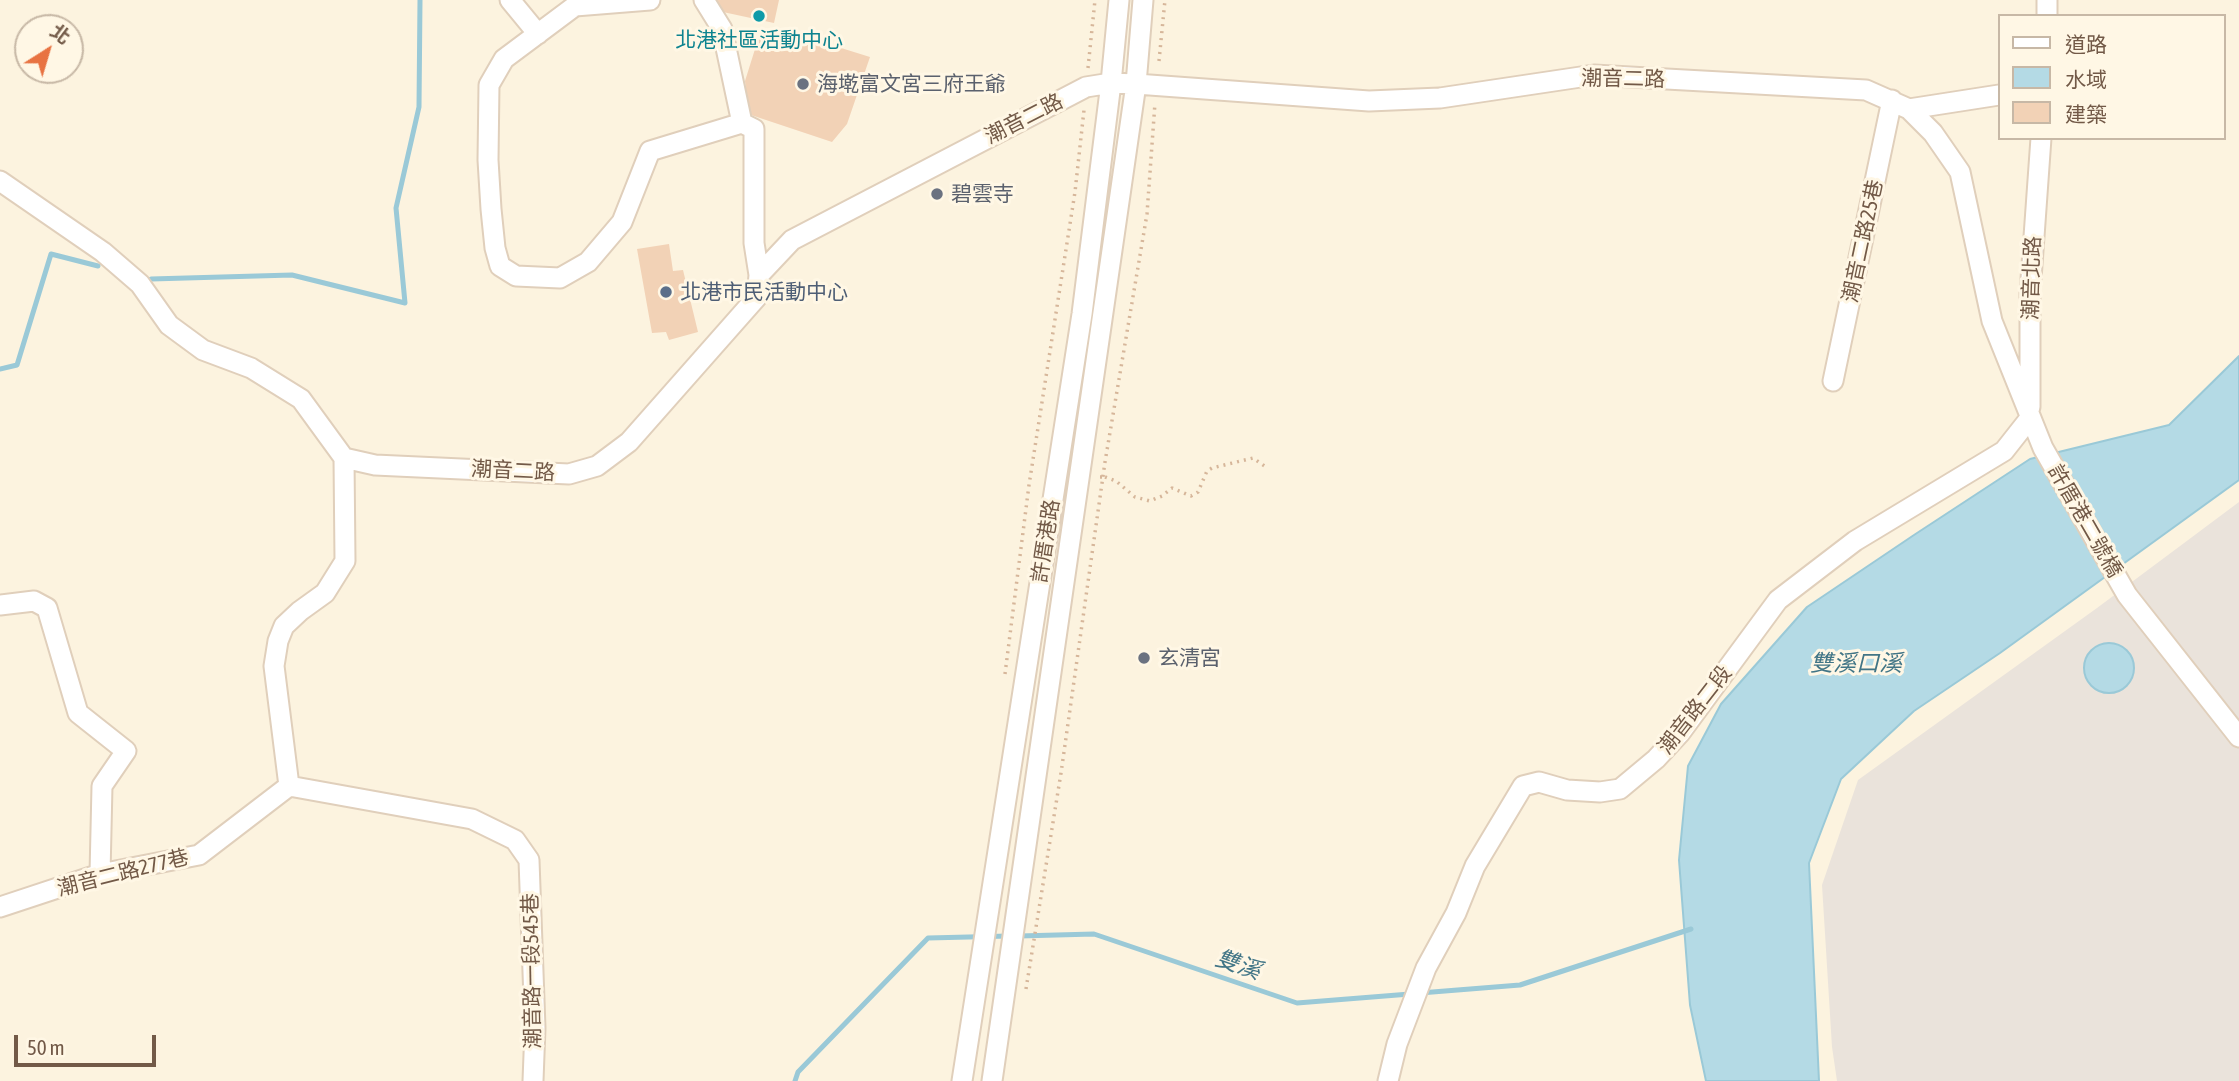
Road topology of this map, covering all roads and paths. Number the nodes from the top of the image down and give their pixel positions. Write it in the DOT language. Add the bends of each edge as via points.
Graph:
graph roads {
  1 [pos="510,0"];
  2 [pos="650,0"];
  3 [pos="704,0"];
  4 [pos="1094,0"];
  5 [pos="1119,0"];
  6 [pos="1143,0"];
  7 [pos="1165,0"];
  8 [pos="538,34"];
  9 [pos="1111,83"];
  10 [pos="1136,84"];
  11 [pos="1156,85"];
  12 [pos="1086,87"];
  13 [pos="1997,95"];
  14 [pos="1901,105"];
  15 [pos="742,123"];
  16 [pos="2040,140"];
  17 [pos="0,181"];
  18 [pos="759,275"];
  19 [pos="1833,381"];
  20 [pos="2030,418"];
  21 [pos="2043,448"];
  22 [pos="344,458"];
  23 [pos="1266,467"];
  24 [pos="1103,477"];
  25 [pos="0,605"];
  26 [pos="1004,678"];
  27 [pos="2239,737"];
  28 [pos="289,786"];
  29 [pos="100,874"];
  30 [pos="0,906"];
  31 [pos="1032,954"];
  32 [pos="533,1081"];
  33 [pos="962,1081"];
  34 [pos="992,1081"];
  35 [pos="1388,1081"];
  1 -- 8 [label="street"];
  2 -- 8 [label="street" via="575,6"];
  3 -- 15 [label="street" via="722,29"];
  4 -- 12 [label="path"];
  5 -- 9 [label="street, 許厝港路"];
  6 -- 10 [label="street, 許厝港路"];
  7 -- 11 [label="path"];
  8 -- 15 [label="street" via="504,59 489,85 488,160 495,248 500,266 516,276 560,278 588,261 622,222 650,151"];
  9 -- 10 [label="street, 潮音二路"];
  9 -- 12 [label="street, 潮音二路"];
  9 -- 33 [label="street, 許厝港路" via="1082,314"];
  10 -- 11 [label="street, 潮音二路"];
  10 -- 34 [label="street, 許厝港路"];
  11 -- 14 [label="street, 潮音二路" via="1369,101 1440,98 1594,75 1866,90"];
  11 -- 31 [label="path" via="1147,214"];
  12 -- 18 [label="street, 潮音二路" via="792,240"];
  12 -- 26 [label="path" via="1075,192"];
  13 -- 14 [label="street"];
  14 -- 19 [label="street, 潮音二路25巷"];
  14 -- 20 [label="street, 潮音二路" via="1933,133 1960,172 1992,321"];
  15 -- 18 [label="street" via="754,129 754,243"];
  16 -- 20 [label="street, 潮音北路" via="2030,293"];
  17 -- 22 [label="street" via="103,252 140,284 169,325 203,350 251,368 301,399"];
  18 -- 22 [label="street, 潮音二路" via="757,297 629,442 597,466 569,474 375,465"];
  20 -- 21 [label="street, 潮音二路"];
  20 -- 35 [label="street, 潮音路二段" via="2004,451 1855,541 1778,600 1680,733 1620,789 1567,790 1539,782 1523,786 1475,866 1426,968"];
  21 -- 27 [label="street, 許厝港二號橋" via="2127,595"];
  22 -- 28 [label="street" via="345,561 326,593 285,626 278,641 274,666"];
  23 -- 24 [label="path" via="1253,458 1212,468 1191,496 1172,488 1150,501"];
  25 -- 29 [label="street" via="34,601 47,608 78,713 126,751 102,786"];
  28 -- 29 [label="street, 潮音二路277巷" via="199,855"];
  28 -- 32 [label="street, 潮音路一段545巷" via="472,819 515,840 529,860"];
  29 -- 30 [label="street, 潮音二路277巷"];
}
